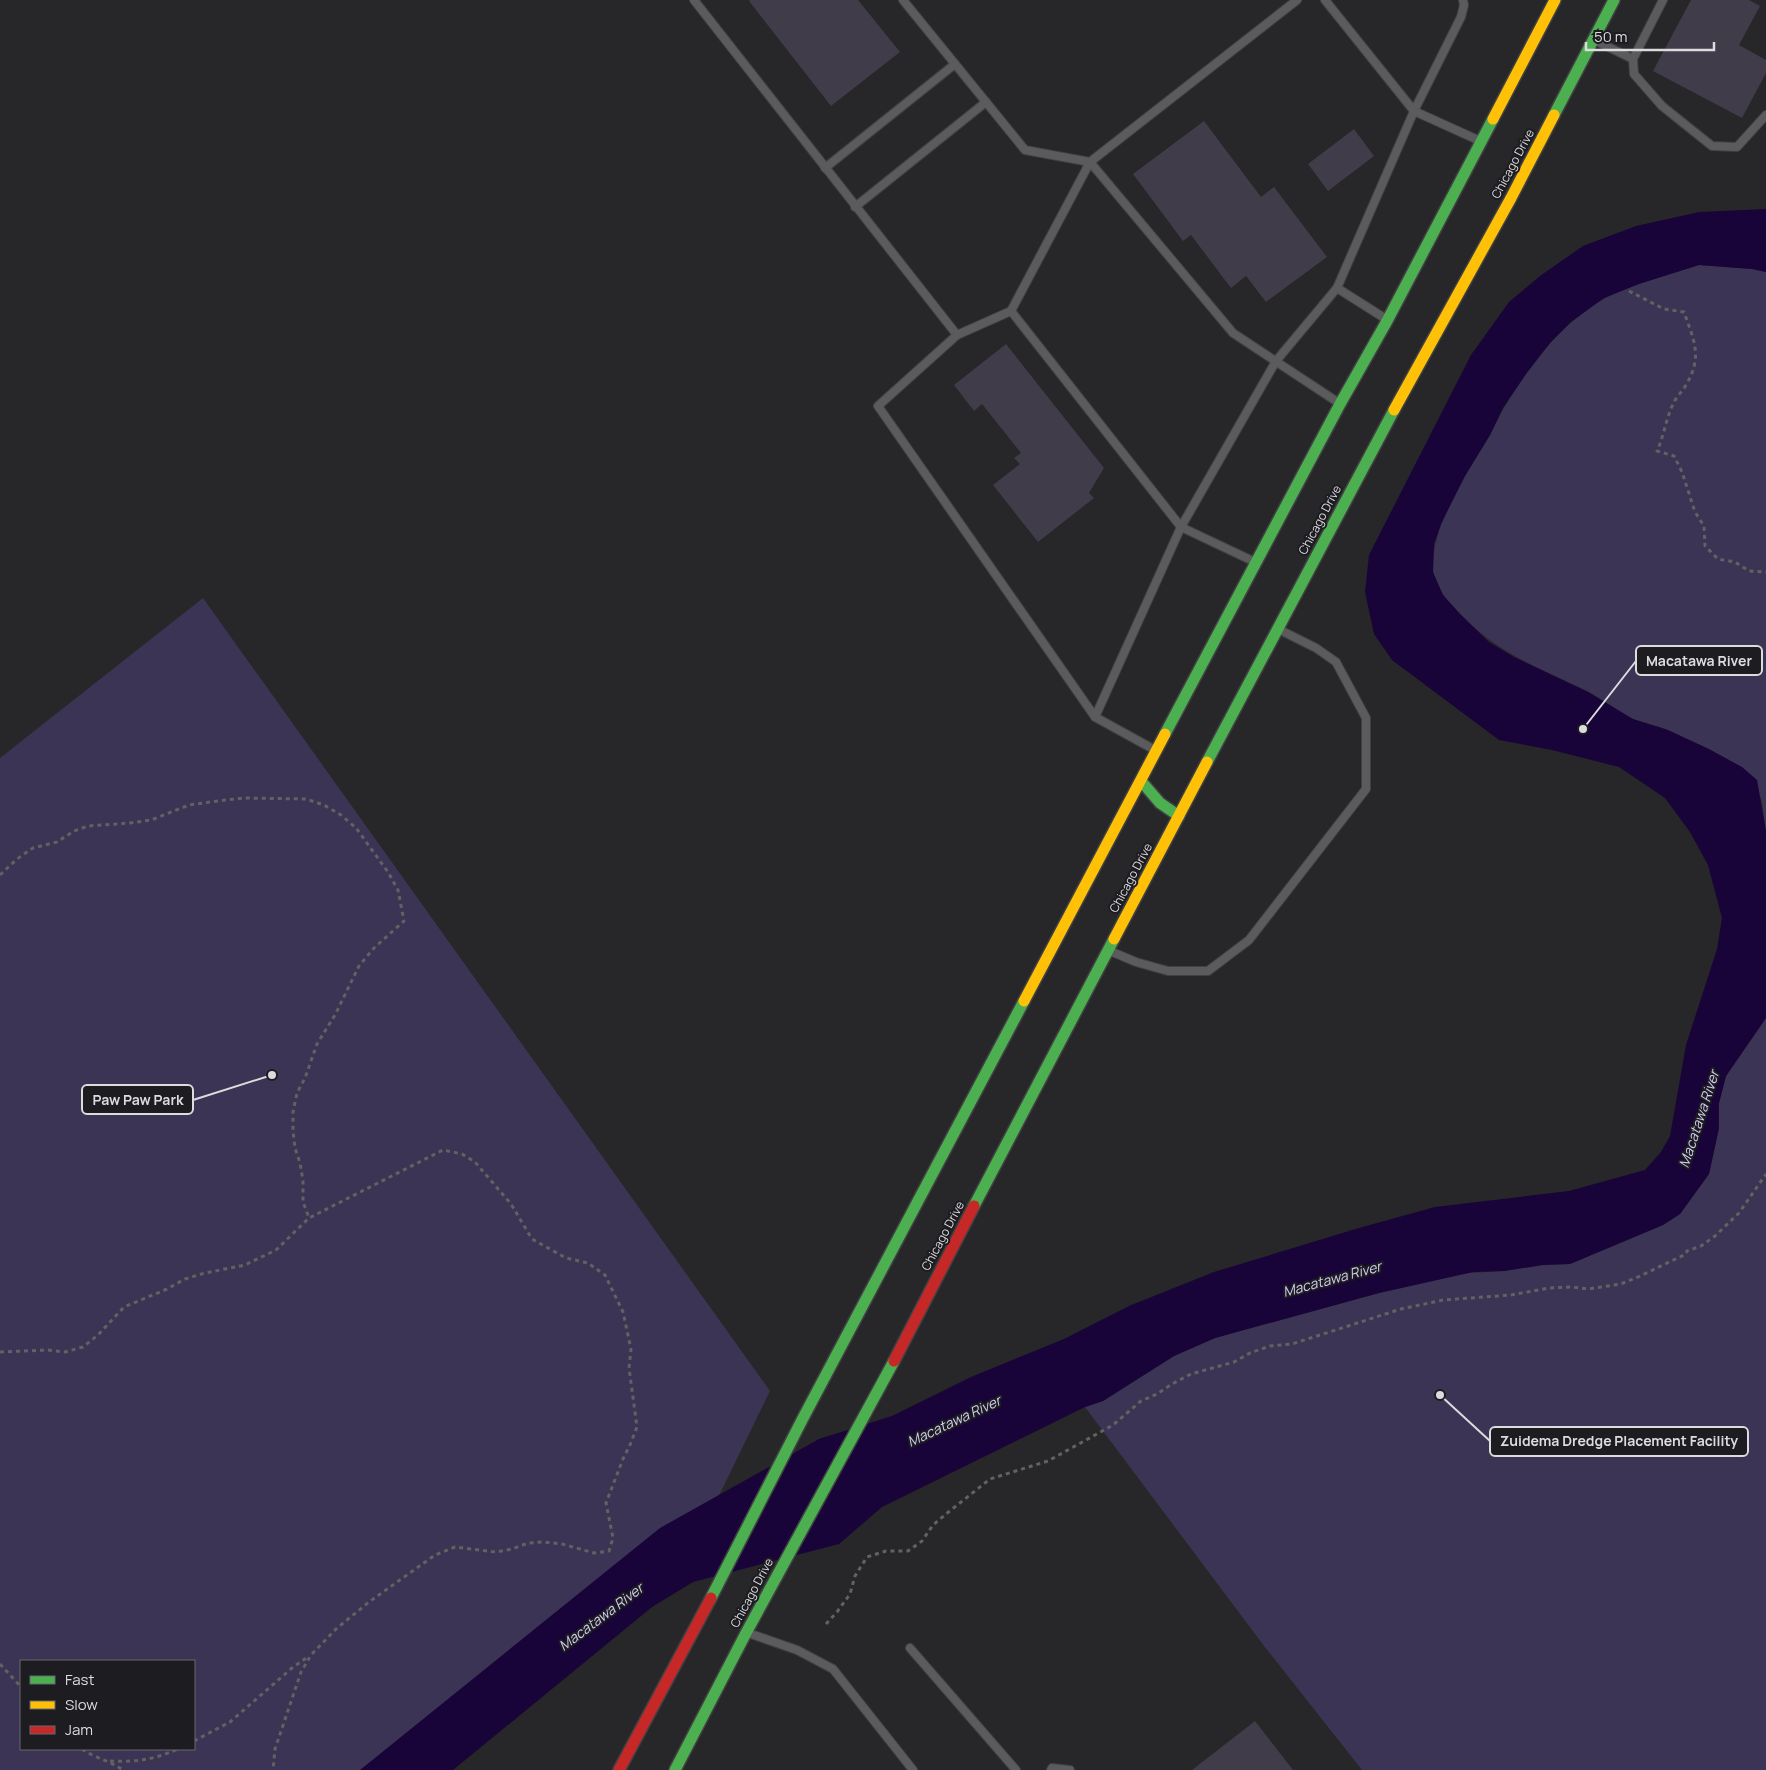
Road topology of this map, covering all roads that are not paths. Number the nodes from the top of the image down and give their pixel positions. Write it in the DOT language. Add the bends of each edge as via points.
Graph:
graph roads {
  1 [pos="694,0"];
  2 [pos="903,0"];
  3 [pos="1298,0"];
  4 [pos="1325,0"];
  5 [pos="1463,0"];
  6 [pos="1555,0"];
  7 [pos="1614,0"];
  8 [pos="1664,0"];
  9 [pos="1594,40"];
  10 [pos="1633,58"];
  11 [pos="955,64"];
  12 [pos="986,102"];
  13 [pos="1414,111"];
  14 [pos="1766,115"];
  15 [pos="1480,141"];
  16 [pos="1090,162"];
  17 [pos="826,168"];
  18 [pos="856,207"];
  19 [pos="1337,288"];
  20 [pos="1011,311"];
  21 [pos="1387,320"];
  22 [pos="957,335"];
  23 [pos="1276,362"];
  24 [pos="1340,404"];
  25 [pos="1181,527"];
  26 [pos="1256,563"];
  27 [pos="1278,629"];
  28 [pos="1095,717"];
  29 [pos="1156,752"];
  30 [pos="1140,782"];
  31 [pos="1179,816"];
  32 [pos="1108,950"];
  33 [pos="746,1633"];
  34 [pos="910,1648"];
  35 [pos="619,1770"];
  36 [pos="675,1770"];
  37 [pos="913,1770"];
  38 [pos="1016,1770"];
  39 [pos="1051,1770"];
  40 [pos="1070,1770"];
  1 -- 17 [label="lane"];
  2 -- 11 [label="lane"];
  3 -- 16 [label="lane"];
  4 -- 13 [label="lane"];
  5 -- 13 [label="lane" via="1461,17"];
  6 -- 15 [label="main road"];
  7 -- 9 [label="main road, Chicago Drive"];
  8 -- 10 [label="lane"];
  9 -- 10 [label="lane"];
  9 -- 27 [label="main road, Chicago Drive" via="1507,194"];
  10 -- 14 [label="lane" via="1634,74 1662,106 1712,146 1737,147"];
  11 -- 12 [label="lane"];
  11 -- 17 [label="lane"];
  12 -- 16 [label="lane" via="1025,150"];
  12 -- 18 [label="lane"];
  13 -- 15 [label="lane"];
  13 -- 19 [label="lane"];
  15 -- 21 [label="main road"];
  16 -- 20 [label="lane"];
  16 -- 23 [label="lane" via="1232,333"];
  17 -- 18 [label="lane"];
  18 -- 22 [label="lane"];
  19 -- 21 [label="lane"];
  19 -- 23 [label="lane"];
  20 -- 22 [label="lane"];
  20 -- 25 [label="lane"];
  21 -- 24 [label="main road"];
  22 -- 28 [label="lane" via="878,406"];
  23 -- 24 [label="lane"];
  23 -- 25 [label="lane"];
  24 -- 26 [label="main road"];
  25 -- 26 [label="lane"];
  25 -- 28 [label="lane"];
  26 -- 29 [label="main road"];
  27 -- 31 [label="main road, Chicago Drive"];
  27 -- 32 [label="lane" via="1336,662 1366,718 1366,789 1249,940 1208,971 1168,971"];
  28 -- 29 [label="lane"];
  29 -- 30 [label="main road"];
  30 -- 31 [label="main road" via="1160,803"];
  30 -- 35 [label="main road"];
  31 -- 32 [label="main road, Chicago Drive"];
  32 -- 33 [label="main road, Chicago Drive" via="871,1404"];
  33 -- 36 [label="main road, Chicago Drive"];
  33 -- 37 [label="lane" via="797,1650 833,1669"];
  34 -- 38 [label="lane"];
  39 -- 40 [label="lane"];
}
